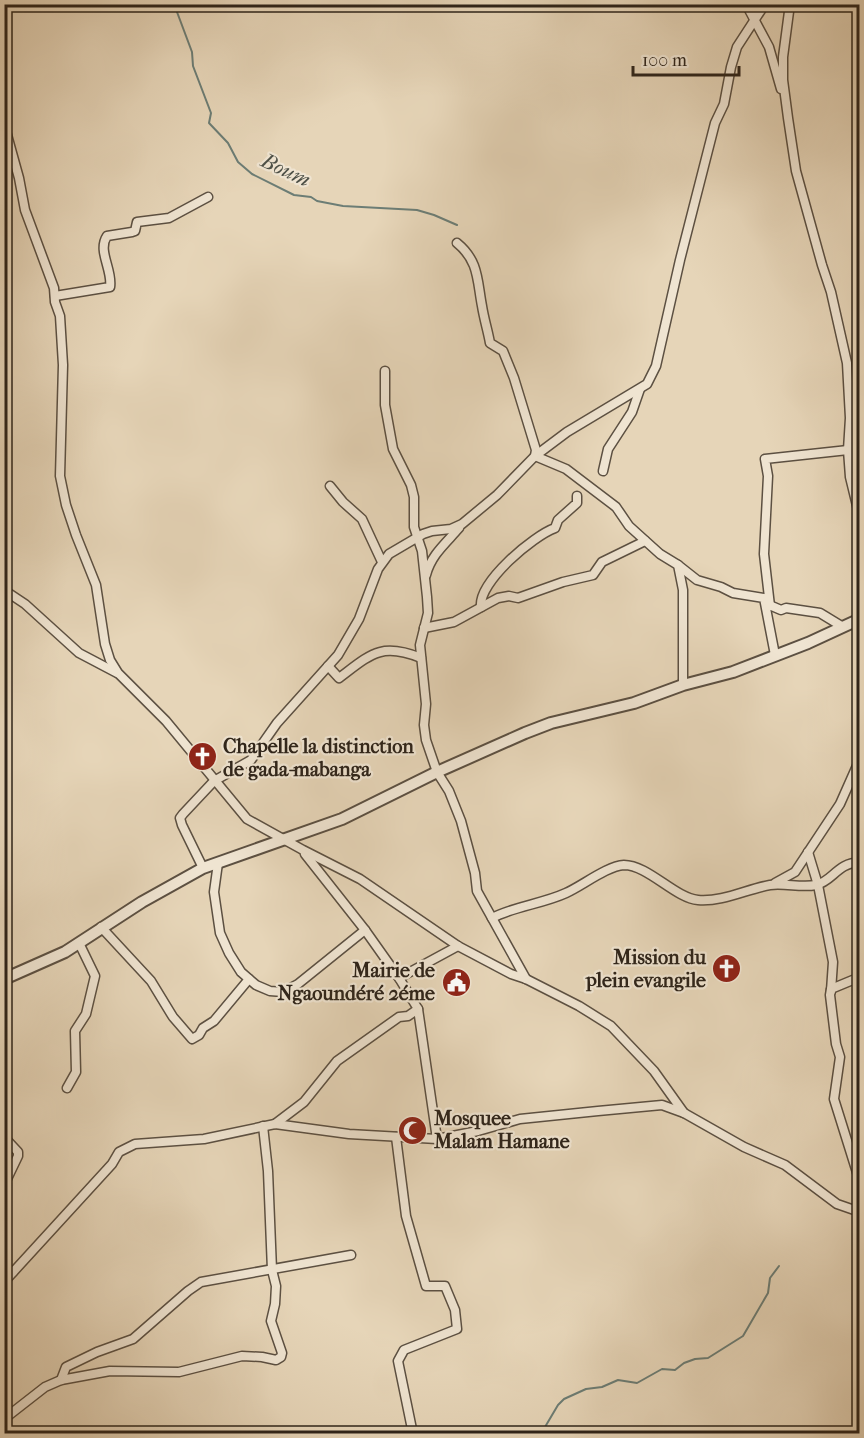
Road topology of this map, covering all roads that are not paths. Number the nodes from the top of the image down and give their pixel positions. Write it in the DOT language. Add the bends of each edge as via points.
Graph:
graph roads {
  1 [pos="746,4"];
  2 [pos="765,4"];
  3 [pos="790,4"];
  4 [pos="755,21"];
  5 [pos="785,94"];
  6 [pos="4,124"];
  7 [pos="208,197"];
  8 [pos="457,243"];
  9 [pos="55,296"];
  10 [pos="385,371"];
  11 [pos="640,389"];
  12 [pos="848,450"];
  13 [pos="535,456"];
  14 [pos="603,471"];
  15 [pos="330,486"];
  16 [pos="577,496"];
  17 [pos="860,518"];
  18 [pos="462,524"];
  19 [pos="418,537"];
  20 [pos="645,541"];
  21 [pos="382,562"];
  22 [pos="678,565"];
  23 [pos="425,579"];
  24 [pos="4,590"];
  25 [pos="768,605"];
  26 [pos="481,607"];
  27 [pos="860,620"];
  28 [pos="843,627"];
  29 [pos="424,628"];
  30 [pos="775,656"];
  31 [pos="421,658"];
  32 [pos="328,666"];
  33 [pos="118,673"];
  34 [pos="682,685"];
  35 [pos="860,759"];
  36 [pos="437,772"];
  37 [pos="214,781"];
  38 [pos="285,840"];
  39 [pos="303,850"];
  40 [pos="808,852"];
  41 [pos="860,861"];
  42 [pos="218,863"];
  43 [pos="203,868"];
  44 [pos="771,885"];
  45 [pos="818,885"];
  46 [pos="492,918"];
  47 [pos="101,927"];
  48 [pos="365,930"];
  49 [pos="79,943"];
  50 [pos="458,946"];
  51 [pos="860,977"];
  52 [pos="399,978"];
  53 [pos="4,979"];
  54 [pos="249,979"];
  55 [pos="526,979"];
  56 [pos="830,995"];
  57 [pos="418,1009"];
  58 [pos="67,1088"];
  59 [pos="684,1113"];
  60 [pos="274,1124"];
  61 [pos="263,1126"];
  62 [pos="4,1137"];
  63 [pos="396,1137"];
  64 [pos="437,1139"];
  65 [pos="7,1179"];
  66 [pos="860,1182"];
  67 [pos="859,1211"];
  68 [pos="351,1255"];
  69 [pos="4,1266"];
  70 [pos="272,1269"];
  71 [pos="13,1272"];
  72 [pos="4,1282"];
  73 [pos="61,1380"];
  74 [pos="4,1419"];
  75 [pos="413,1434"];
  1 -- 4 [label="street"];
  2 -- 4 [label="street"];
  3 -- 5 [label="street" via="783,57"];
  4 -- 5 [label="street" via="769,47"];
  4 -- 11 [label="street" via="737,48 731,67 656,366"];
  5 -- 12 [label="street" via="796,171 847,363"];
  6 -- 9 [label="street" via="25,210"];
  7 -- 9 [label="street" via="169,218 137,222 135,231 107,236 103,243 110,287"];
  8 -- 13 [label="street" via="467,251 478,274 490,343 503,351 514,378"];
  9 -- 33 [label="street" via="62,325 63,355 60,476 66,506 96,585 105,644"];
  10 -- 19 [label="street" via="385,405 393,449 411,485"];
  11 -- 13 [label="street" via="567,432"];
  11 -- 14 [label="street" via="632,412 608,449"];
  12 -- 17 [label="street"];
  12 -- 25 [label="street" via="765,459"];
  13 -- 18 [label="street"];
  13 -- 20 [label="street" via="566,469 616,507"];
  15 -- 21 [label="street" via="362,519"];
  16 -- 26 [label="street" via="577,503 558,520 555,528 522,548 501,568 483,592"];
  18 -- 19 [label="street"];
  18 -- 23 [label="street" via="433,558"];
  19 -- 21 [label="street"];
  19 -- 23 [label="street"];
  20 -- 22 [label="street"];
  20 -- 26 [label="street" via="602,562 592,575 518,598 498,598"];
  21 -- 32 [label="street" via="359,619"];
  22 -- 25 [label="street" via="697,580 733,593 764,598"];
  22 -- 34 [label="street" via="683,590"];
  23 -- 29 [label="street" via="428,613"];
  24 -- 33 [label="street" via="79,653"];
  25 -- 28 [label="street" via="820,614"];
  25 -- 30 [label="street"];
  26 -- 29 [label="street" via="454,622"];
  27 -- 28 [label="street"];
  28 -- 30 [label="street"];
  29 -- 31 [label="street"];
  30 -- 34 [label="street"];
  31 -- 32 [label="street" via="387,649 364,659 339,678"];
  31 -- 36 [label="street" via="426,740"];
  32 -- 37 [label="street" via="250,760"];
  33 -- 37 [label="street" via="166,721"];
  34 -- 36 [label="street" via="634,704 551,723"];
  35 -- 40 [label="street" via="840,804"];
  36 -- 38 [label="street" via="352,814"];
  36 -- 46 [label="street" via="449,791 477,891"];
  37 -- 38 [label="street" via="248,819"];
  37 -- 43 [label="street" via="180,818"];
  38 -- 39 [label="street"];
  38 -- 42 [label="street"];
  39 -- 48 [label="street"];
  39 -- 50 [label="street" via="360,879"];
  40 -- 44 [label="street" via="795,872"];
  40 -- 45 [label="street"];
  41 -- 45 [label="street" via="848,862"];
  42 -- 43 [label="street"];
  42 -- 54 [label="street" via="214,892 220,933 229,953"];
  43 -- 47 [label="street"];
  44 -- 45 [label="street"];
  44 -- 46 [label="street" via="732,896 697,900 623,865 565,894"];
  45 -- 56 [label="street" via="833,962"];
  46 -- 55 [label="street"];
  47 -- 49 [label="street"];
  47 -- 54 [label="street" via="151,981 189,1038 214,1022"];
  48 -- 52 [label="street"];
  48 -- 54 [label="street" via="283,992 270,991"];
  49 -- 53 [label="street"];
  49 -- 58 [label="street" via="95,981 86,1014 75,1031 76,1072"];
  50 -- 52 [label="street"];
  50 -- 55 [label="street"];
  51 -- 56 [label="street" via="831,989"];
  52 -- 57 [label="street"];
  55 -- 59 [label="street" via="611,1026 654,1071"];
  56 -- 66 [label="street" via="840,1057 834,1100"];
  57 -- 60 [label="street" via="399,1017 347,1053 304,1102"];
  57 -- 64 [label="street"];
  59 -- 64 [label="street" via="662,1105 520,1119"];
  59 -- 67 [label="street" via="784,1165 837,1204"];
  60 -- 61 [label="street"];
  60 -- 63 [label="street"];
  61 -- 70 [label="street"];
  61 -- 71 [label="street" via="204,1139 128,1146"];
  62 -- 65 [label="street" via="18,1152"];
  63 -- 64 [label="street"];
  63 -- 75 [label="street" via="406,1216 426,1286 445,1286 455,1310 457,1329 404,1350 398,1361"];
  68 -- 70 [label="street"];
  69 -- 71 [label="street"];
  70 -- 73 [label="street" via="201,1282 133,1340 66,1367"];
  70 -- 73 [label="street" via="276,1286 271,1321 281,1358 242,1356 179,1372 110,1371"];
  71 -- 72 [label="street"];
  73 -- 74 [label="street" via="45,1387"];
}
